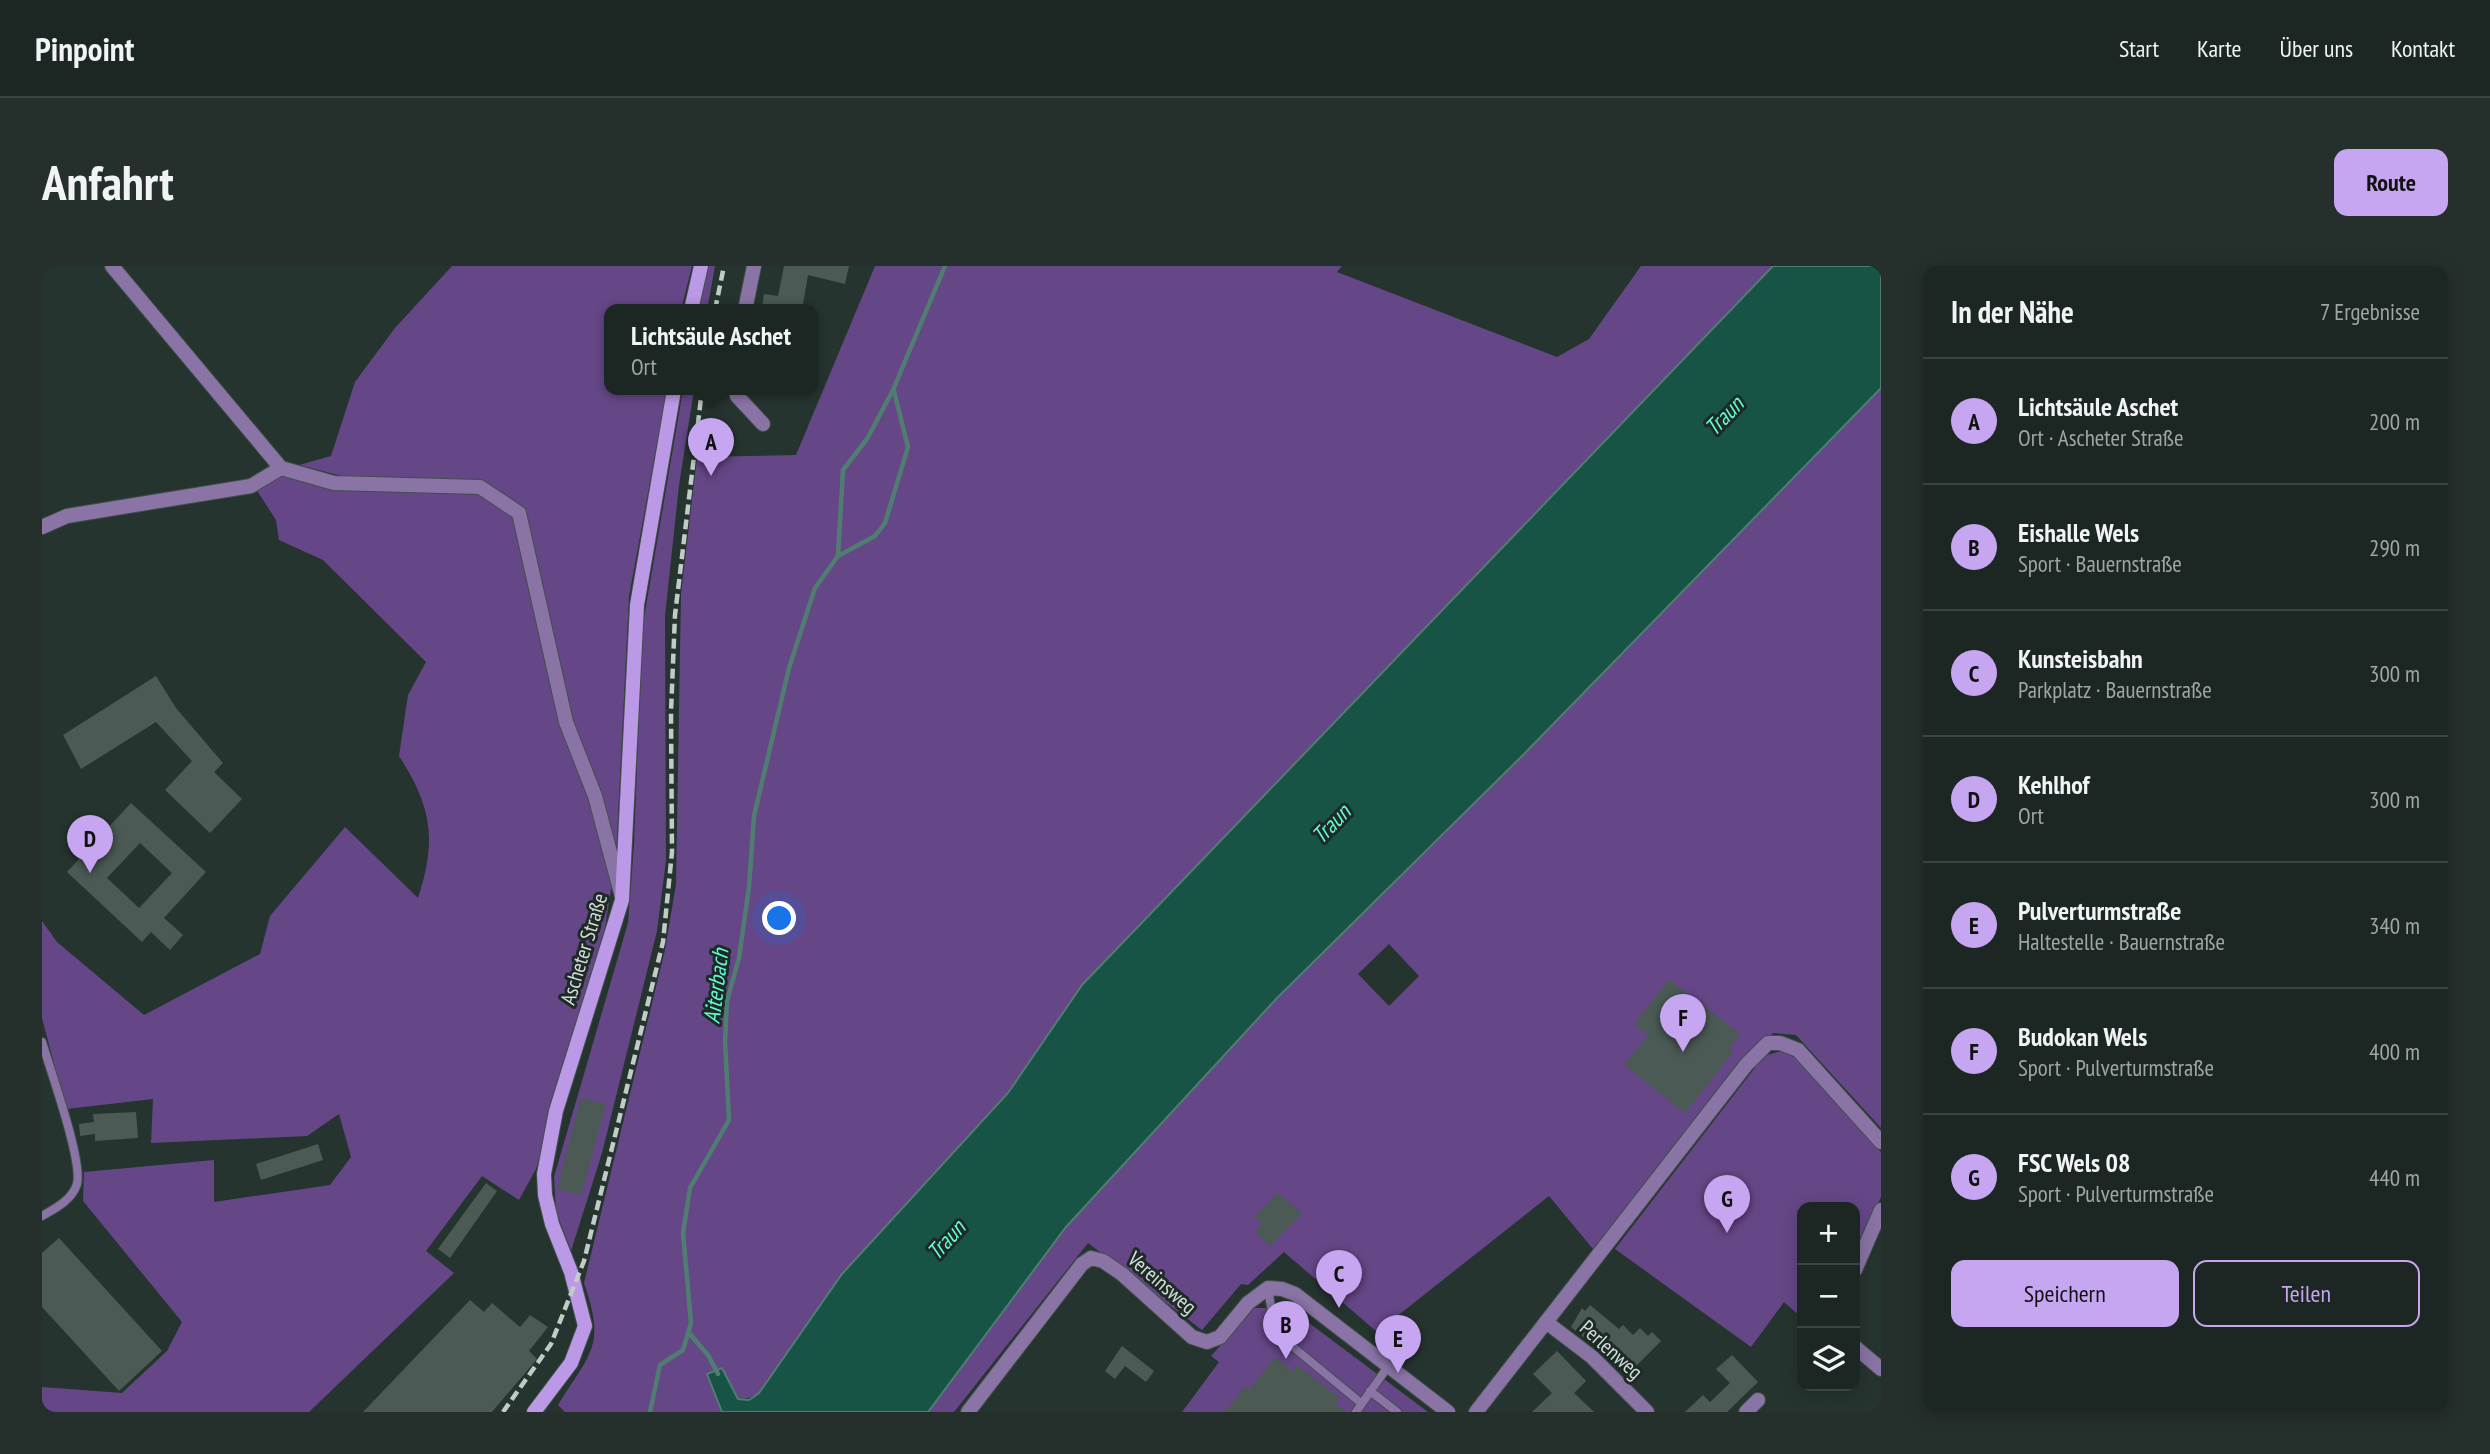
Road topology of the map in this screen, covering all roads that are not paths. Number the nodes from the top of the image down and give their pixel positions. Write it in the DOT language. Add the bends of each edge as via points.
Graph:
graph roads {
  1 [pos="112,266"];
  2 [pos="701,266"];
  3 [pos="754,266"];
  4 [pos="692,304"];
  5 [pos="746,304"];
  6 [pos="673,395"];
  7 [pos="737,395"];
  8 [pos="762,424"];
  9 [pos="281,468"];
  10 [pos="42,527"];
  11 [pos="622,900"];
  12 [pos="42,1042"];
  13 [pos="1881,1142"];
  14 [pos="1881,1210"];
  15 [pos="42,1216"];
  16 [pos="1857,1265"];
  17 [pos="1268,1288"];
  18 [pos="1546,1322"];
  19 [pos="1860,1351"];
  20 [pos="1388,1365"];
  21 [pos="1881,1369"];
  22 [pos="1370,1391"];
  23 [pos="1758,1401"];
  24 [pos="1362,1403"];
  25 [pos="534,1412"];
  26 [pos="968,1412"];
  27 [pos="1356,1412"];
  28 [pos="1398,1412"];
  29 [pos="1448,1412"];
  30 [pos="1476,1412"];
  31 [pos="1647,1412"];
  32 [pos="1746,1412"];
  1 -- 9 [label="street"];
  2 -- 4 [label="main road"];
  3 -- 5 [label="street"];
  6 -- 11 [label="main road, Ascheter Straße" via="637,605"];
  7 -- 8 [label="street"];
  9 -- 10 [label="street" via="251,486 67,516"];
  9 -- 11 [label="street" via="334,484 480,487 519,513 566,722 595,796"];
  11 -- 25 [label="main road, Ascheter Straße" via="556,1111 544,1174 552,1224 584,1315 583,1336 566,1371"];
  12 -- 15 [label="lane" via="75,1156 77,1183 66,1201"];
  13 -- 18 [label="street" via="1798,1050 1768,1043 1746,1065"];
  14 -- 16 [label="street"];
  17 -- 20 [label="street" via="1295,1294"];
  17 -- 24 [label="lane" via="1275,1332"];
  17 -- 26 [label="street, Vereinsweg" via="1248,1303 1220,1337 1207,1342 1192,1337 1122,1274 1091,1258"];
  18 -- 30 [label="street"];
  18 -- 31 [label="street, Perlenweg" via="1592,1357"];
  19 -- 21 [label="street"];
  20 -- 22 [label="lane"];
  20 -- 29 [label="street"];
  22 -- 24 [label="lane"];
  22 -- 28 [label="lane"];
  23 -- 32 [label="street"];
  24 -- 27 [label="lane"];
}
